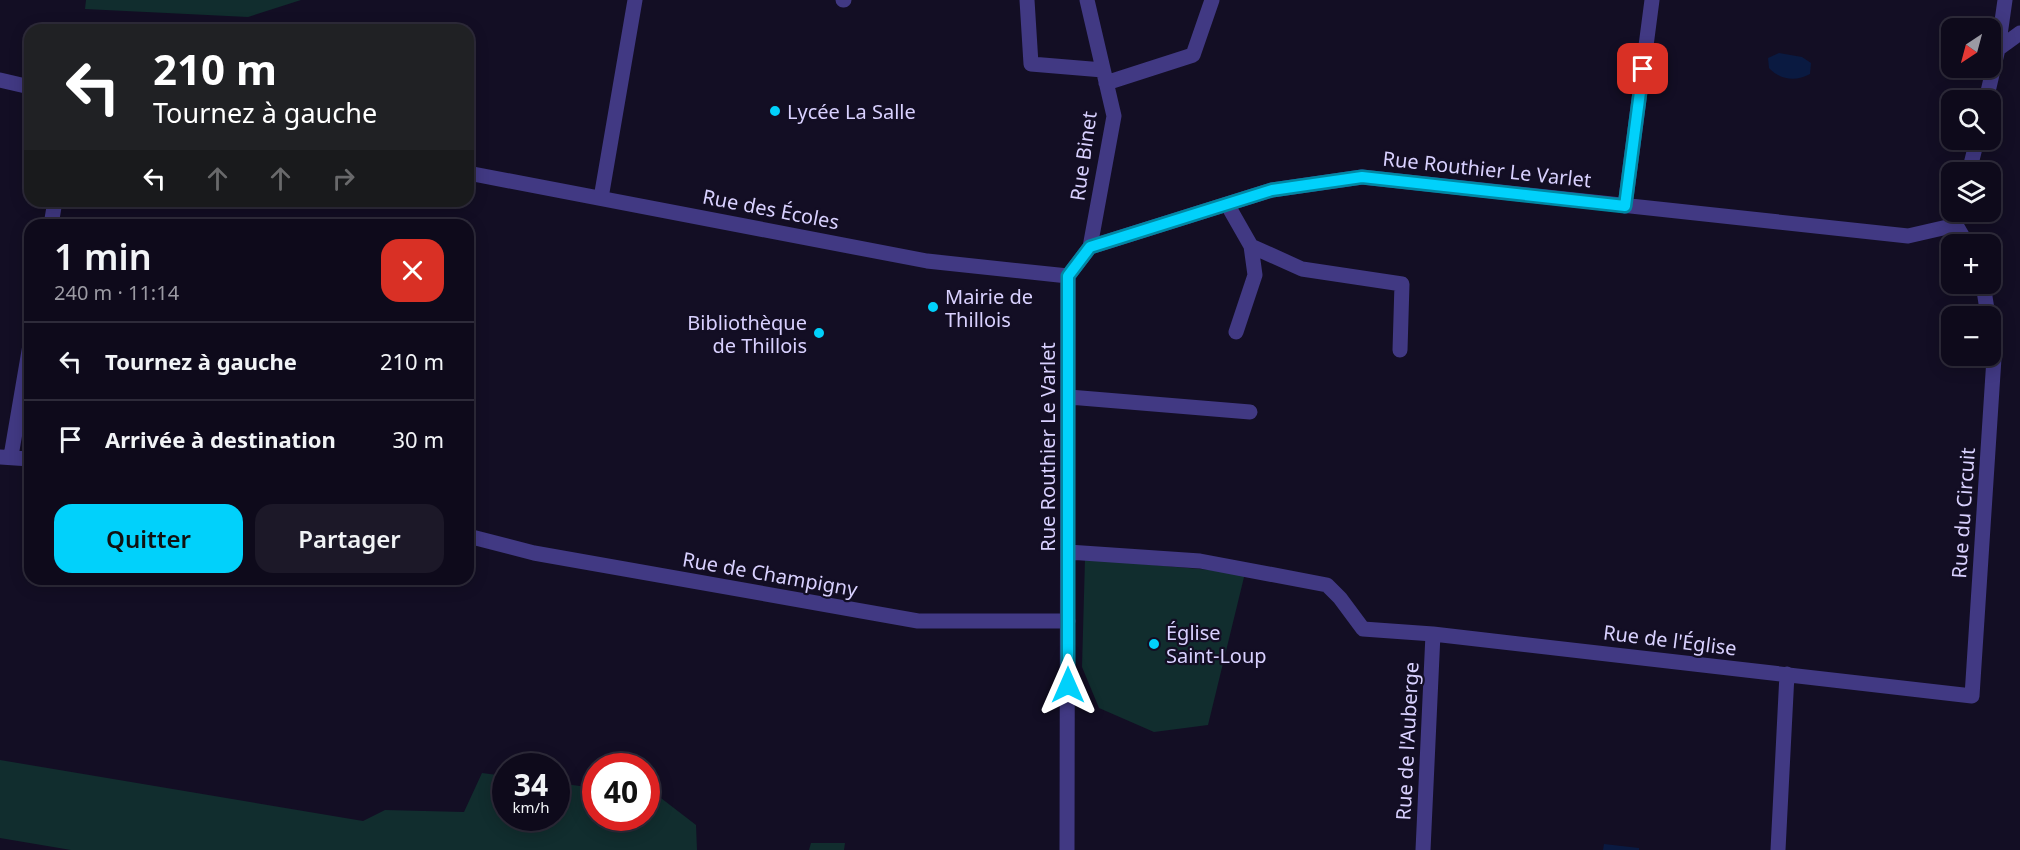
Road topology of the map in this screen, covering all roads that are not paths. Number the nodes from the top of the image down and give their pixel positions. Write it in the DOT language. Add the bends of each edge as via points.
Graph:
graph roads {
  1 [pos="635,0"];
  2 [pos="1027,0"];
  3 [pos="1087,0"];
  4 [pos="1212,0"];
  5 [pos="1652,0"];
  6 [pos="2005,0"];
  7 [pos="2001,28"];
  8 [pos="2020,33"];
  9 [pos="2001,47"];
  10 [pos="1105,76"];
  11 [pos="0,80"];
  12 [pos="24,86"];
  13 [pos="474,173"];
  14 [pos="601,198"];
  15 [pos="1227,204"];
  16 [pos="1625,206"];
  17 [pos="1947,222"];
  18 [pos="1251,246"];
  19 [pos="1090,247"];
  20 [pos="1068,276"];
  21 [pos="1236,332"];
  22 [pos="1400,350"];
  23 [pos="1993,366"];
  24 [pos="24,373"];
  25 [pos="1069,397"];
  26 [pos="1250,412"];
  27 [pos="6,456"];
  28 [pos="24,458"];
  29 [pos="474,538"];
  30 [pos="1068,552"];
  31 [pos="1068,621"];
  32 [pos="1433,634"];
  33 [pos="1787,674"];
  34 [pos="1972,696"];
  35 [pos="1067,850"];
  36 [pos="1423,850"];
  37 [pos="1778,850"];
  1 -- 14 [label="street"];
  2 -- 10 [label="street" via="1031,64"];
  3 -- 10 [label="street, Rue Binet"];
  4 -- 10 [label="street" via="1193,54"];
  5 -- 16 [label="street"];
  6 -- 7 [label="street"];
  8 -- 9 [label="street"];
  10 -- 19 [label="street, Rue Binet" via="1114,116"];
  11 -- 12 [label="street"];
  13 -- 14 [label="street, Rue des Écoles"];
  14 -- 20 [label="street, Rue des Écoles" via="927,261"];
  15 -- 16 [label="street, Rue Routhier Le Varlet" via="1272,190 1362,177"];
  15 -- 18 [label="street"];
  15 -- 19 [label="street, Rue Routhier Le Varlet"];
  16 -- 17 [label="street, Rue Routhier Le Varlet" via="1908,236"];
  18 -- 21 [label="street" via="1255,274"];
  18 -- 22 [label="street" via="1302,269 1402,284"];
  19 -- 20 [label="street"];
  20 -- 25 [label="street, Rue Routhier Le Varlet"];
  23 -- 34 [label="street, Rue du Circuit"];
  24 -- 27 [label="street"];
  25 -- 26 [label="street"];
  25 -- 30 [label="street, Rue Routhier Le Varlet"];
  27 -- 28 [label="street"];
  29 -- 31 [label="street, Rue de Champigny" via="534,553 918,621"];
  30 -- 31 [label="street, Rue Routhier Le Varlet"];
  30 -- 32 [label="street, Rue de l'Église" via="1200,561 1327,585 1363,629"];
  31 -- 35 [label="street, Rue Routhier Le Varlet"];
  32 -- 33 [label="street, Rue de l'Église"];
  32 -- 36 [label="street, Rue de l'Auberge"];
  33 -- 34 [label="street, Rue de l'Église"];
  33 -- 37 [label="street"];
}
